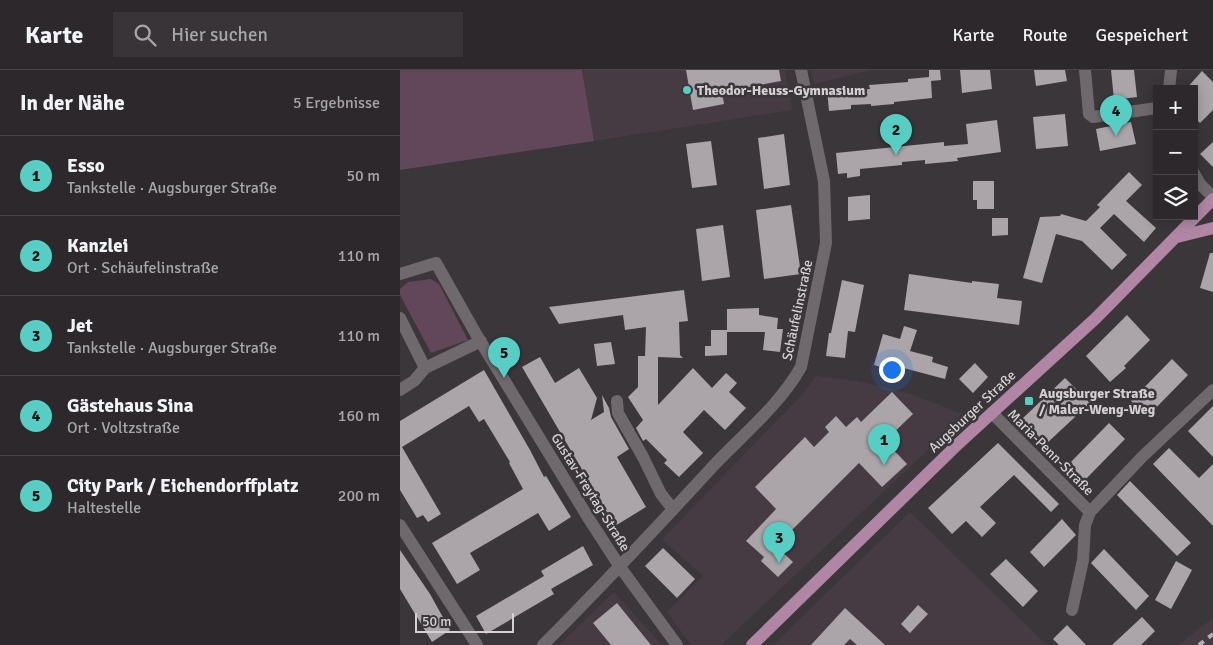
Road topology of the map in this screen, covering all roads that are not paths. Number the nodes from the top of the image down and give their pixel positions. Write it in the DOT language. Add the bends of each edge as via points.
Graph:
graph roads {
  1 [pos="801,70"];
  2 [pos="1085,70"];
  3 [pos="1170,70"];
  4 [pos="1169,85"];
  5 [pos="1153,109"];
  6 [pos="1195,175"];
  7 [pos="1213,198"];
  8 [pos="1213,228"];
  9 [pos="1177,237"];
  10 [pos="400,274"];
  11 [pos="400,318"];
  12 [pos="484,346"];
  13 [pos="425,368"];
  14 [pos="400,390"];
  15 [pos="1213,390"];
  16 [pos="617,401"];
  17 [pos="992,413"];
  18 [pos="673,509"];
  19 [pos="1090,512"];
  20 [pos="400,524"];
  21 [pos="620,567"];
  22 [pos="1072,610"];
  23 [pos="478,645"];
  24 [pos="543,645"];
  25 [pos="677,645"];
  26 [pos="752,645"];
  1 -- 18 [label="street, Schäufelinstraße" via="824,181 826,243 801,367 778,400"];
  2 -- 5 [label="street" via="1089,114 1093,117"];
  3 -- 4 [label="street"];
  6 -- 7 [label="street"];
  7 -- 9 [label="main road, Augsburger Straße"];
  8 -- 9 [label="main road"];
  9 -- 17 [label="main road, Augsburger Straße" via="1096,318"];
  10 -- 12 [label="street, Gustav-Freytag-Straße" via="436,263"];
  11 -- 13 [label="street"];
  12 -- 13 [label="street"];
  12 -- 21 [label="street, Gustav-Freytag-Straße"];
  13 -- 14 [label="street"];
  15 -- 19 [label="street, Maria-Penn-Straße"];
  16 -- 18 [label="street" via="618,413 661,494"];
  17 -- 19 [label="street, Maria-Penn-Straße"];
  17 -- 26 [label="main road, Augsburger Straße"];
  18 -- 21 [label="street, Schäufelinstraße"];
  19 -- 22 [label="street, Maria-Penn-Straße" via="1085,525 1083,560"];
  20 -- 23 [label="street"];
  21 -- 24 [label="street, Schäufelinstraße"];
  21 -- 25 [label="street, Gustav-Freytag-Straße"];
}
